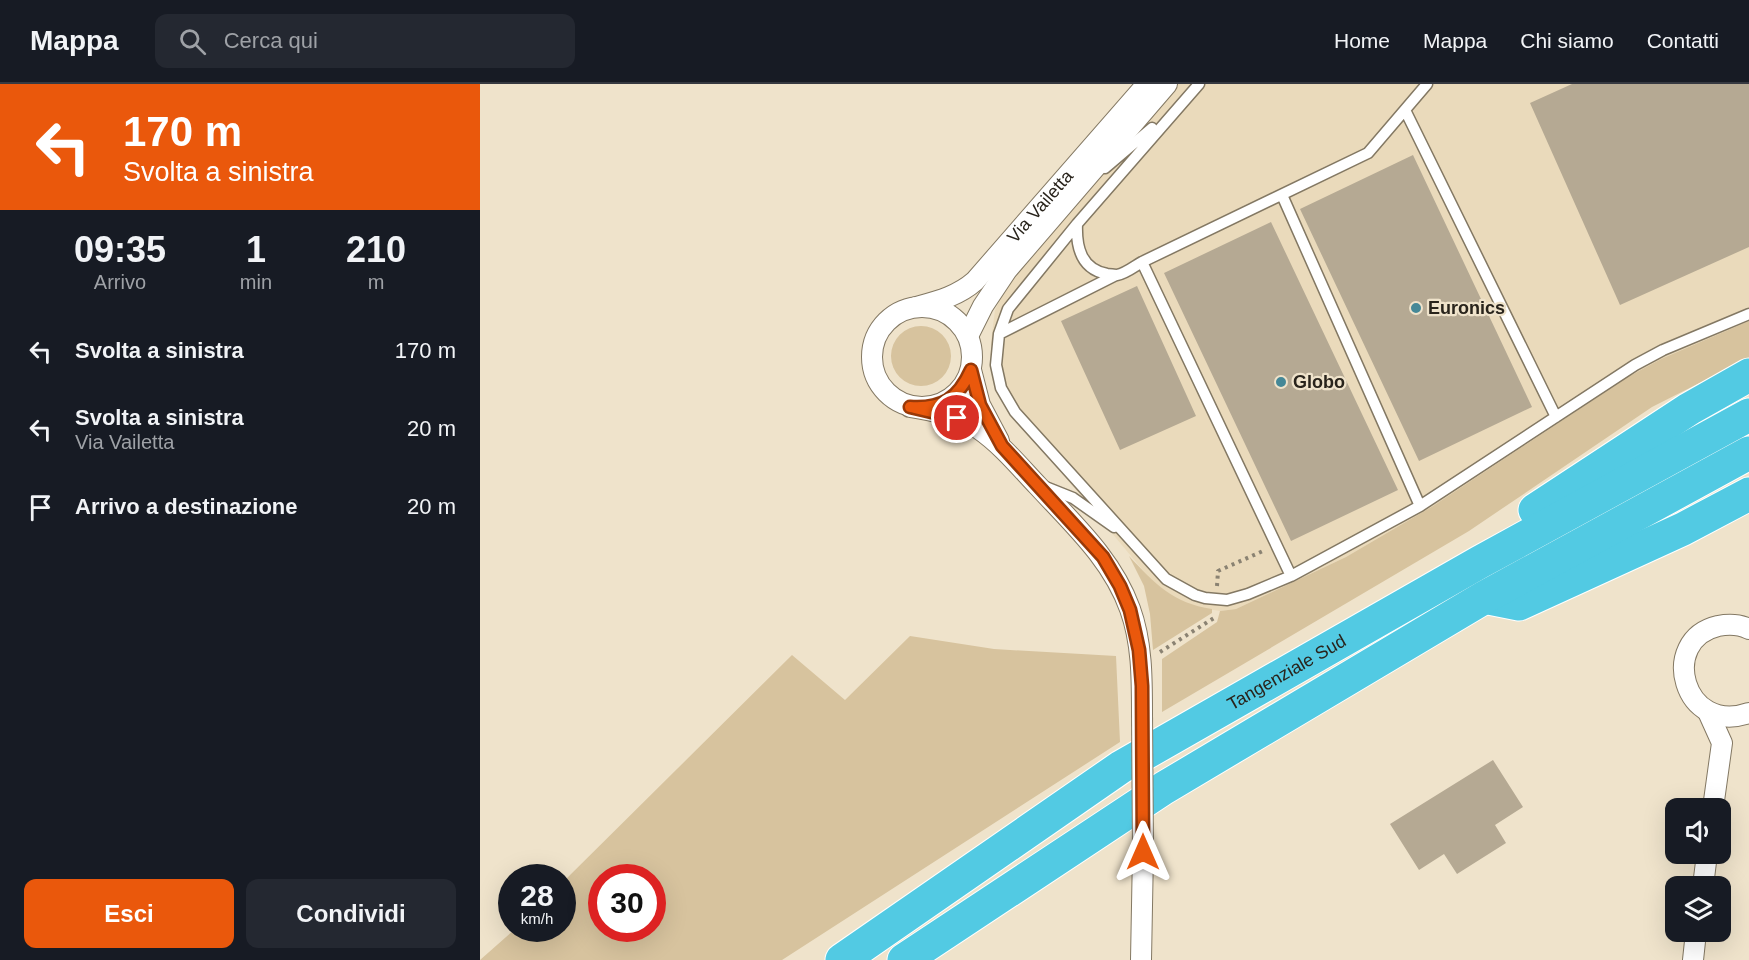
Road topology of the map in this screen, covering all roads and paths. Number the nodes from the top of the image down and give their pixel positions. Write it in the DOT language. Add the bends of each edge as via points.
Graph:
graph roads {
  1 [pos="1147,84"];
  2 [pos="1167,84"];
  3 [pos="1199,84"];
  4 [pos="1427,84"];
  5 [pos="1191,94"];
  6 [pos="1405,110"];
  7 [pos="1282,195"];
  8 [pos="1061,206"];
  9 [pos="1077,224"];
  10 [pos="1142,262"];
  11 [pos="1116,275"];
  12 [pos="916,307"];
  13 [pos="1749,314"];
  14 [pos="999,334"];
  15 [pos="968,336"];
  16 [pos="971,370"];
  17 [pos="1749,375"];
  18 [pos="910,407"];
  19 [pos="1749,415"];
  20 [pos="1556,417"];
  21 [pos="1002,446"];
  22 [pos="1749,453"];
  23 [pos="1035,484"];
  24 [pos="1749,494"];
  25 [pos="1420,506"];
  26 [pos="1136,544"];
  27 [pos="1480,562"];
  28 [pos="1291,576"];
  29 [pos="1485,597"];
  30 [pos="1748,626"];
  31 [pos="1708,712"];
  32 [pos="1749,713"];
  33 [pos="1714,798"];
  34 [pos="1695,942"];
  35 [pos="842,960"];
  36 [pos="904,960"];
  37 [pos="1141,960"];
  38 [pos="1692,960"];
  1 -- 12 [label="street, Via Vailetta" via="975,281 949,297"];
  2 -- 8 [label="street, Via Vailetta"];
  3 -- 5 [label="lane"];
  4 -- 6 [label="lane"];
  5 -- 8 [label="lane"];
  5 -- 9 [label="lane"];
  6 -- 7 [label="lane" via="1368,153"];
  6 -- 20 [label="lane"];
  7 -- 10 [label="lane"];
  7 -- 25 [label="lane"];
  8 -- 15 [label="street, Via Vailetta" via="1001,278"];
  9 -- 11 [label="lane" via="1077,243 1083,259 1095,270"];
  9 -- 14 [label="lane" via="1013,302"];
  10 -- 11 [label="lane"];
  10 -- 28 [label="lane"];
  11 -- 14 [label="lane"];
  12 -- 15 [label="street" via="932,307 947,313"];
  12 -- 18 [label="street" via="885,322 875,337 871,355 873,372 881,388"];
  13 -- 20 [label="lane" via="1653,355"];
  14 -- 26 [label="lane" via="998,376 1005,397"];
  15 -- 16 [label="street"];
  16 -- 18 [label="street" via="965,384 941,405"];
  16 -- 21 [label="street" via="980,405"];
  17 -- 27 [label="highway" via="1689,409 1549,501 1510,531"];
  18 -- 21 [label="street" via="957,418"];
  19 -- 27 [label="highway, Tangenziale Sud"];
  20 -- 25 [label="lane"];
  21 -- 23 [label="street"];
  22 -- 29 [label="highway, Tangenziale Sud"];
  23 -- 26 [label="lane" via="1074,498"];
  23 -- 37 [label="street, bridge" via="1103,557 1133,618 1142,713"];
  24 -- 29 [label="highway" via="1683,530 1519,604"];
  25 -- 28 [label="lane"];
  26 -- 28 [label="lane" via="1166,579 1205,598 1227,600"];
  27 -- 35 [label="highway, Tangenziale Sud" via="1120,767"];
  29 -- 36 [label="highway, Tangenziale Sud" via="1164,788"];
  30 -- 31 [label="street" via="1714,627 1691,646 1684,668 1687,690"];
  31 -- 32 [label="street" via="1723,717"];
  31 -- 33 [label="street" via="1722,743"];
  34 -- 38 [label="street"];
}
